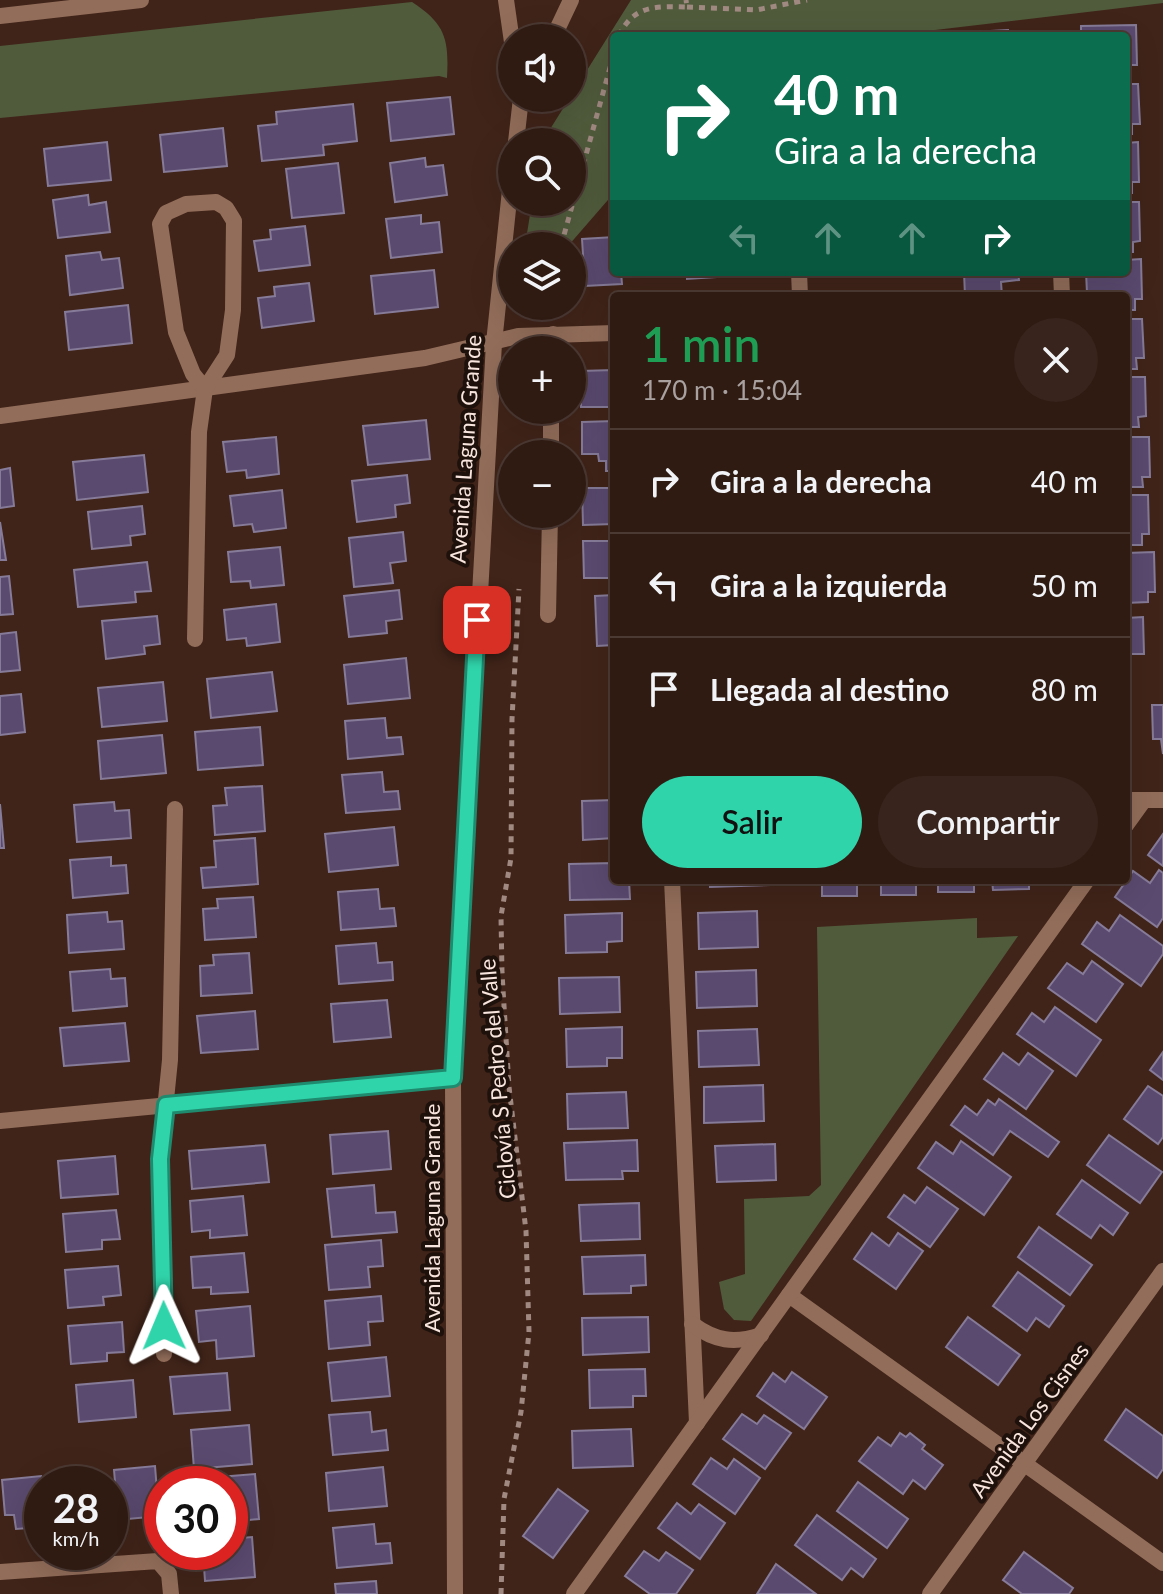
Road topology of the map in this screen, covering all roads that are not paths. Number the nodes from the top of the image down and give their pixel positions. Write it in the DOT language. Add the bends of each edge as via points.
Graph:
graph roads {
  1 [pos="141,0"];
  2 [pos="506,0"];
  3 [pos="571,0"];
  4 [pos="0,16"];
  5 [pos="509,24"];
  6 [pos="560,24"];
  7 [pos="507,216"];
  8 [pos="610,334"];
  9 [pos="586,337"];
  10 [pos="498,342"];
  11 [pos="494,343"];
  12 [pos="205,389"];
  13 [pos="0,416"];
  14 [pos="550,528"];
  15 [pos="548,615"];
  16 [pos="195,639"];
  17 [pos="1130,800"];
  18 [pos="1144,800"];
  19 [pos="1163,800"];
  20 [pos="175,809"];
  21 [pos="1130,819"];
  22 [pos="672,884"];
  23 [pos="1084,884"];
  24 [pos="453,1078"];
  25 [pos="166,1105"];
  26 [pos="0,1121"];
  27 [pos="1163,1271"];
  28 [pos="789,1295"];
  29 [pos="692,1324"];
  30 [pos="761,1335"];
  31 [pos="164,1354"];
  32 [pos="697,1423"];
  33 [pos="1024,1464"];
  34 [pos="1163,1563"];
  35 [pos="0,1572"];
  36 [pos="171,1594"];
  37 [pos="455,1594"];
  38 [pos="574,1594"];
  39 [pos="930,1594"];
  1 -- 4 [label="street"];
  2 -- 5 [label="street"];
  3 -- 6 [label="street"];
  7 -- 11 [label="street, Avenida Laguna Grande"];
  8 -- 9 [label="street"];
  10 -- 11 [label="street"];
  11 -- 12 [label="street"];
  11 -- 24 [label="street, Avenida Laguna Grande"];
  12 -- 12 [label="street" via="227,355 234,229 226,208 205,202 166,213 159,236 176,332"];
  12 -- 13 [label="street"];
  12 -- 16 [label="street" via="199,432"];
  14 -- 15 [label="street"];
  17 -- 18 [label="street"];
  18 -- 19 [label="street"];
  18 -- 21 [label="street"];
  20 -- 25 [label="street"];
  22 -- 29 [label="street"];
  23 -- 28 [label="street"];
  24 -- 25 [label="street"];
  24 -- 37 [label="street, Avenida Laguna Grande"];
  25 -- 26 [label="street"];
  25 -- 31 [label="street" via="160,1159"];
  27 -- 33 [label="street, Avenida Los Cisnes"];
  28 -- 30 [label="street"];
  28 -- 33 [label="street"];
  29 -- 30 [label="street" via="724,1341"];
  29 -- 32 [label="street"];
  30 -- 32 [label="street"];
  32 -- 38 [label="street"];
  33 -- 34 [label="street"];
  33 -- 39 [label="street, Avenida Los Cisnes"];
  35 -- 36 [label="street" via="158,1561 169,1574"];
}
